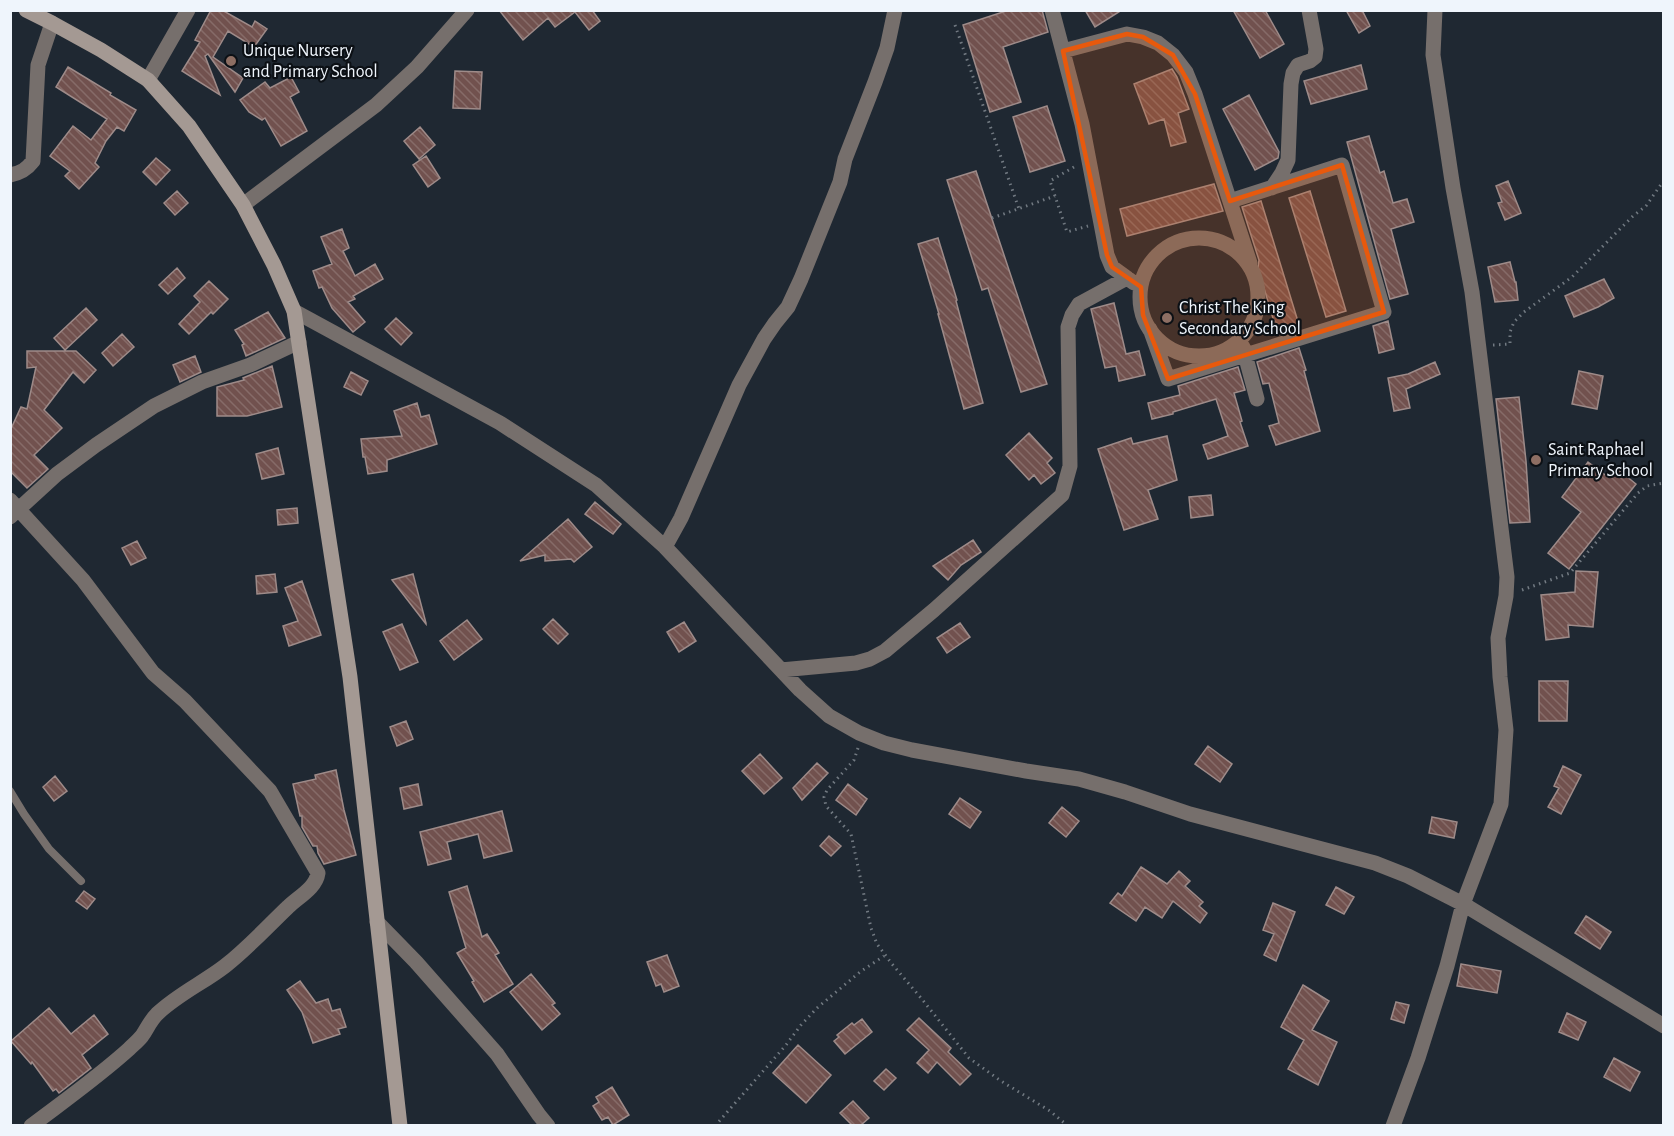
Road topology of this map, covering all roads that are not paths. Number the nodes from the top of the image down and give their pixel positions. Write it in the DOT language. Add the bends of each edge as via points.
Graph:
graph roads {
  1 [pos="26,10"];
  2 [pos="188,10"];
  3 [pos="467,10"];
  4 [pos="896,10"];
  5 [pos="1052,10"];
  6 [pos="1309,10"];
  7 [pos="1435,10"];
  8 [pos="52,22"];
  9 [pos="1063,51"];
  10 [pos="148,80"];
  11 [pos="10,175"];
  12 [pos="1272,188"];
  13 [pos="1230,201"];
  14 [pos="243,205"];
  15 [pos="1253,271"];
  16 [pos="1127,278"];
  17 [pos="1141,287"];
  18 [pos="294,311"];
  19 [pos="1150,329"];
  20 [pos="1240,339"];
  21 [pos="299,342"];
  22 [pos="1245,356"];
  23 [pos="1257,399"];
  24 [pos="13,508"];
  25 [pos="665,547"];
  26 [pos="781,670"];
  27 [pos="10,791"];
  28 [pos="81,882"];
  29 [pos="1463,904"];
  30 [pos="377,922"];
  31 [pos="1664,1026"];
  32 [pos="31,1125"];
  33 [pos="400,1125"];
  34 [pos="548,1125"];
  35 [pos="1393,1125"];
  1 -- 8 [label="street"];
  2 -- 10 [label="street"];
  3 -- 14 [label="street" via="397,87"];
  4 -- 25 [label="street" via="887,48 840,182 801,279 739,385"];
  5 -- 9 [label="street"];
  6 -- 12 [label="street" via="1316,57 1293,73 1288,160"];
  7 -- 29 [label="street" via="1433,55 1472,292 1507,577 1498,638 1506,730 1501,804"];
  8 -- 10 [label="street"];
  8 -- 11 [label="street" via="38,65 33,161 28,168"];
  9 -- 13 [label="street" via="1127,34 1158,43 1173,55 1195,94"];
  9 -- 16 [label="street" via="1082,124 1107,255 1113,267"];
  10 -- 14 [label="street" via="189,126"];
  12 -- 13 [label="street"];
  12 -- 22 [label="street" via="1342,165 1384,312"];
  13 -- 15 [label="street"];
  14 -- 18 [label="street"];
  15 -- 17 [label="street" via="1232,247 1218,240 1186,239 1158,254"];
  15 -- 20 [label="street" via="1258,303 1254,319"];
  16 -- 17 [label="street"];
  16 -- 26 [label="street" via="1078,304 1068,327 1070,466 1062,495 885,651 856,663"];
  17 -- 19 [label="street" via="1143,315"];
  18 -- 21 [label="street"];
  18 -- 25 [label="street" via="500,423 596,486"];
  19 -- 20 [label="street" via="1174,351 1189,356 1221,352"];
  19 -- 22 [label="street" via="1168,379"];
  20 -- 22 [label="street"];
  21 -- 24 [label="street" via="154,406"];
  21 -- 30 [label="street" via="350,677"];
  22 -- 23 [label="street"];
  24 -- 32 [label="street" via="82,580 153,673 185,701 270,791 318,873 312,886 252,944 157,1014 128,1050"];
  25 -- 26 [label="street"];
  26 -- 29 [label="street" via="830,716 859,734 884,743 1079,779 1190,814 1375,863"];
  27 -- 28 [label="lane" via="50,849"];
  29 -- 31 [label="street"];
  29 -- 35 [label="street" via="1447,966"];
  30 -- 33 [label="street"];
  30 -- 34 [label="street" via="497,1054"];
}
